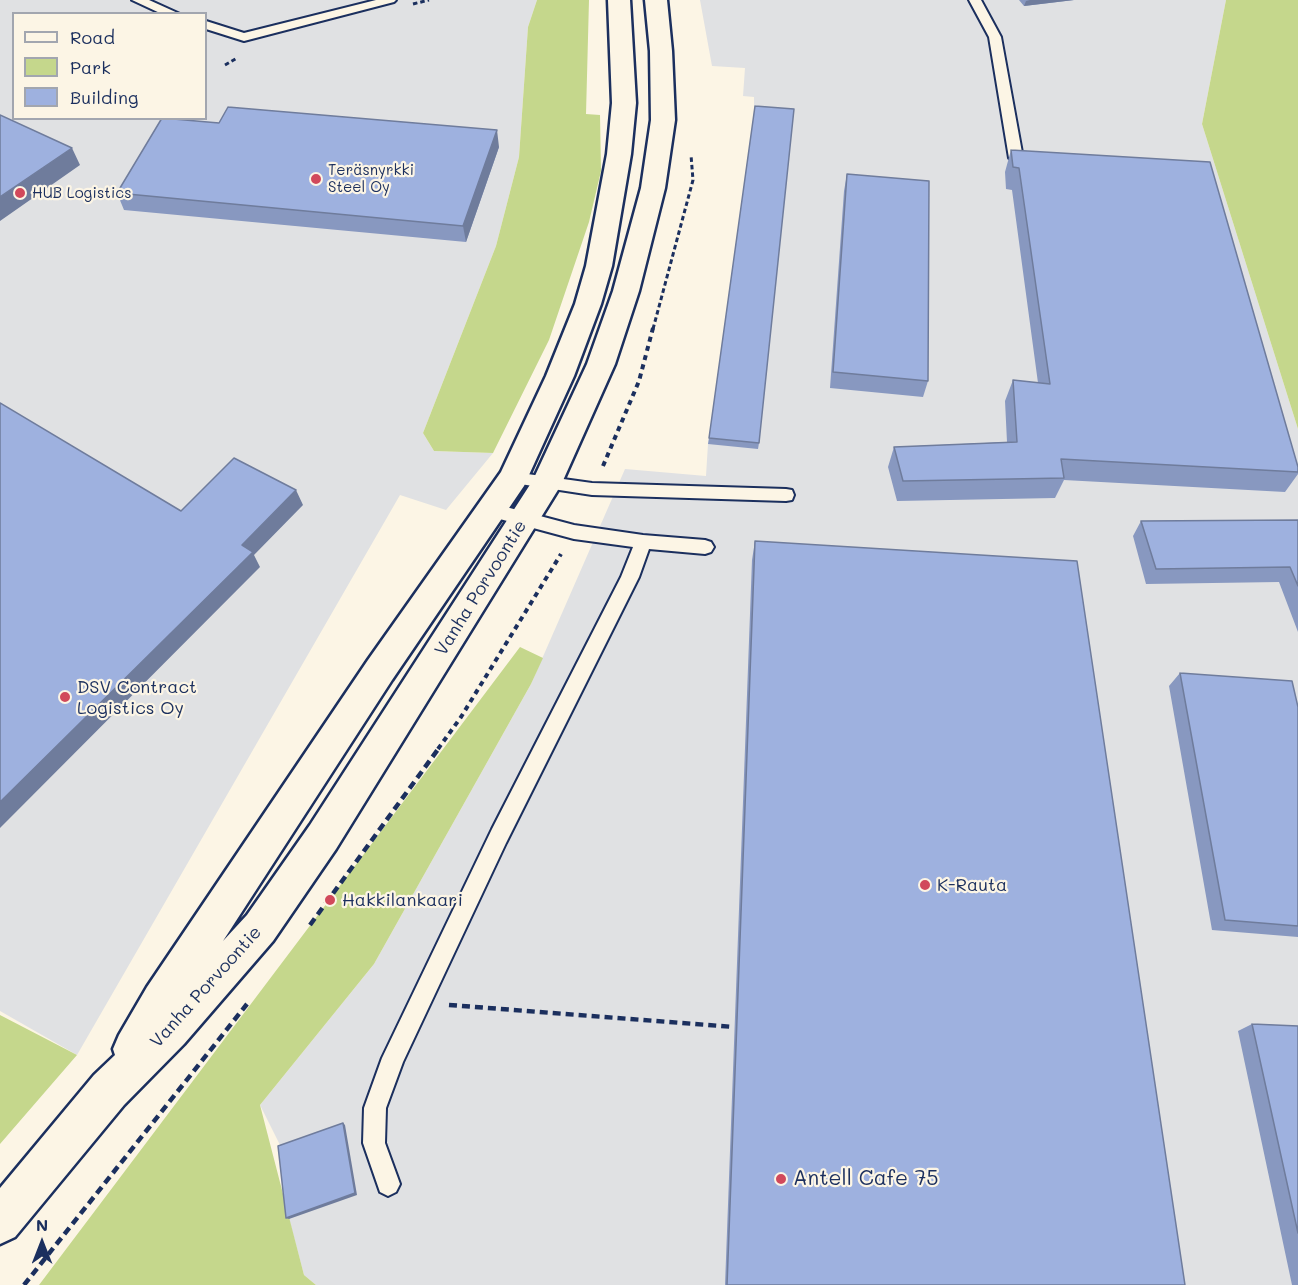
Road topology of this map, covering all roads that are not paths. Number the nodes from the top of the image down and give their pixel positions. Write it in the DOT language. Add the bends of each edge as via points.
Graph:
graph roads {
  1 [pos="138,0"];
  2 [pos="390,0"];
  3 [pos="620,0"];
  4 [pos="656,0"];
  5 [pos="975,0"];
  6 [pos="169,12"];
  7 [pos="207,25"];
  8 [pos="1016,158"];
  9 [pos="513,478"];
  10 [pos="546,484"];
  11 [pos="786,495"];
  12 [pos="508,515"];
  13 [pos="643,542"];
  14 [pos="705,547"];
  15 [pos="388,1184"];
  16 [pos="0,1222"];
  1 -- 6 [label="lane"];
  2 -- 7 [label="lane" via="244,38"];
  3 -- 9 [label="main road, Vanha Porvoontie" via="624,103 604,242 580,325"];
  4 -- 10 [label="main road, Vanha Porvoontie" via="663,120 659,158 626,291 601,364"];
  5 -- 8 [label="lane" via="995,37"];
  9 -- 10 [label="lane"];
  9 -- 12 [label="main road, Vanha Porvoontie"];
  10 -- 11 [label="lane"];
  10 -- 12 [label="main road, Vanha Porvoontie"];
  12 -- 13 [label="lane" via="574,532"];
  12 -- 16 [label="main road, Vanha Porvoontie" via="380,670 161,1001 109,1090"];
  13 -- 14 [label="lane"];
  13 -- 15 [label="lane" via="630,577 503,826 393,1058 375,1108 374,1143"];
}
